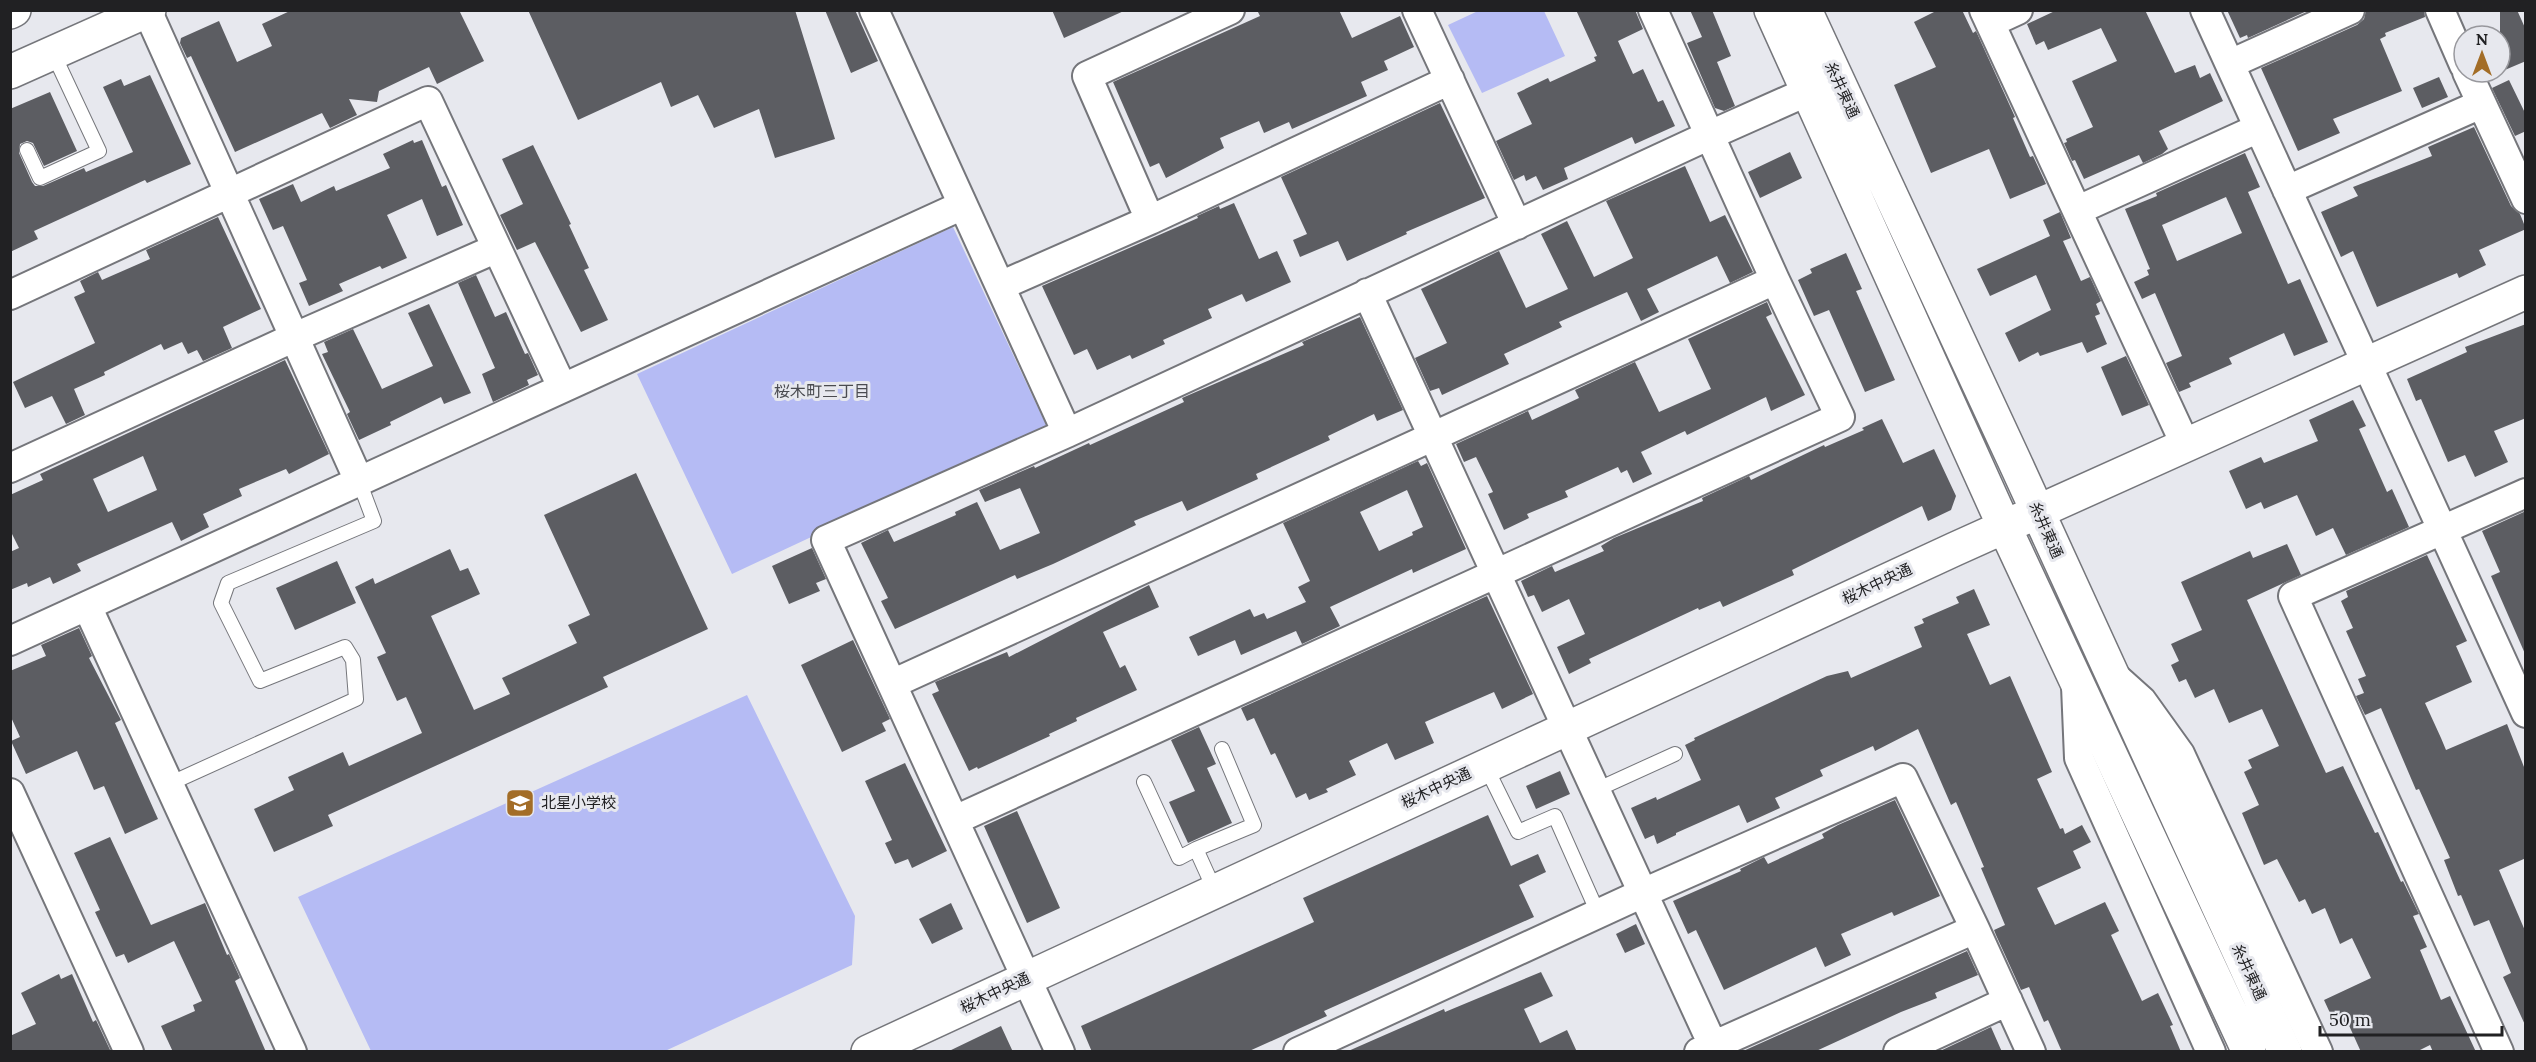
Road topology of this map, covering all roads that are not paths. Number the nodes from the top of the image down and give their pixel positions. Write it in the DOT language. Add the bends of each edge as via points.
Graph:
graph roads {
  1 [pos="874,10"];
  2 [pos="1230,10"];
  3 [pos="1417,10"];
  4 [pos="1653,10"];
  5 [pos="1771,10"];
  6 [pos="1805,10"];
  7 [pos="2018,10"];
  8 [pos="2205,10"];
  9 [pos="2350,10"];
  10 [pos="2440,10"];
  11 [pos="148,11"];
  12 [pos="1987,17"];
  13 [pos="2452,38"];
  14 [pos="53,53"];
  15 [pos="2230,64"];
  16 [pos="10,72"];
  17 [pos="1450,80"];
  18 [pos="2472,84"];
  19 [pos="1822,85"];
  20 [pos="2481,104"];
  21 [pos="2259,128"];
  22 [pos="1710,135"];
  23 [pos="27,150"];
  24 [pos="2287,189"];
  25 [pos="229,195"];
  26 [pos="2526,199"];
  27 [pos="963,205"];
  28 [pos="2078,210"];
  29 [pos="1150,220"];
  30 [pos="1517,225"];
  31 [pos="495,249"];
  32 [pos="1775,280"];
  33 [pos="1000,286"];
  34 [pos="2526,292"];
  35 [pos="1367,293"];
  36 [pos="10,295"];
  37 [pos="295,337"];
  38 [pos="2367,364"];
  39 [pos="562,387"];
  40 [pos="1067,433"];
  41 [pos="1433,439"];
  42 [pos="2186,446"];
  43 [pos="10,468"];
  44 [pos="359,482"];
  45 [pos="2526,493"];
  46 [pos="2038,511"];
  47 [pos="2004,526"];
  48 [pos="2443,531"];
  49 [pos="1497,574"];
  50 [pos="87,606"];
  51 [pos="10,641"];
  52 [pos="2112,674"];
  53 [pos="2518,677"];
  54 [pos="2075,679"];
  55 [pos="892,684"];
  56 [pos="2526,713"];
  57 [pos="1567,727"];
  58 [pos="1222,749"];
  59 [pos="1675,754"];
  60 [pos="1485,765"];
  61 [pos="1144,782"];
  62 [pos="169,784"];
  63 [pos="1596,790"];
  64 [pos="10,793"];
  65 [pos="955,820"];
  66 [pos="1196,849"];
  67 [pos="1215,891"];
  68 [pos="1643,893"];
  69 [pos="1598,913"];
  70 [pos="1975,929"];
  71 [pos="1026,978"];
  72 [pos="2008,1001"];
  73 [pos="1709,1049"];
  74 [pos="129,1052"];
  75 [pos="292,1052"];
  76 [pos="868,1052"];
  77 [pos="1060,1052"];
  78 [pos="1298,1052"];
  79 [pos="1898,1052"];
  80 [pos="2031,1052"];
  81 [pos="2211,1052"];
  82 [pos="2249,1052"];
  83 [pos="2285,1052"];
  84 [pos="2318,1052"];
  85 [pos="2499,1052"];
  1 -- 27 [label="street"];
  2 -- 29 [label="street" via="1087,76"];
  3 -- 17 [label="street"];
  4 -- 22 [label="street"];
  5 -- 19 [label="street, 糸井東通"];
  6 -- 19 [label="street, 糸井東通"];
  7 -- 12 [label="street"];
  8 -- 15 [label="street"];
  9 -- 15 [label="street"];
  10 -- 13 [label="street"];
  11 -- 14 [label="street"];
  11 -- 25 [label="street"];
  12 -- 28 [label="street"];
  14 -- 16 [label="street"];
  14 -- 23 [label="lane" via="99,151 40,178"];
  15 -- 21 [label="street"];
  17 -- 29 [label="street"];
  17 -- 30 [label="street"];
  18 -- 20 [label="street"];
  19 -- 22 [label="street"];
  19 -- 46 [label="street, 糸井東通"];
  19 -- 47 [label="street, 糸井東通"];
  20 -- 24 [label="street"];
  20 -- 26 [label="street"];
  21 -- 24 [label="street"];
  21 -- 28 [label="street"];
  22 -- 30 [label="street"];
  22 -- 32 [label="street"];
  24 -- 38 [label="street"];
  25 -- 31 [label="street" via="428,101"];
  25 -- 36 [label="street"];
  25 -- 37 [label="street"];
  27 -- 33 [label="street"];
  27 -- 39 [label="street"];
  28 -- 42 [label="street"];
  29 -- 33 [label="street"];
  30 -- 35 [label="street"];
  31 -- 37 [label="street"];
  31 -- 39 [label="street"];
  32 -- 41 [label="street"];
  32 -- 49 [label="street" via="1839,417"];
  33 -- 40 [label="street"];
  34 -- 38 [label="street, 桜木中央通"];
  35 -- 40 [label="street"];
  35 -- 41 [label="street"];
  37 -- 43 [label="street"];
  37 -- 44 [label="street"];
  38 -- 42 [label="street, 桜木中央通"];
  38 -- 48 [label="street"];
  39 -- 44 [label="street"];
  40 -- 55 [label="street" via="826,540"];
  41 -- 49 [label="street"];
  41 -- 55 [label="street"];
  42 -- 46 [label="street, 桜木中央通"];
  44 -- 50 [label="street"];
  44 -- 62 [label="lane" via="374,521 228,583 221,603 260,681 345,647 353,660 356,699"];
  45 -- 48 [label="street"];
  46 -- 47 [label="street, 桜木中央通"];
  46 -- 52 [label="street, 糸井東通"];
  47 -- 54 [label="street, 糸井東通"];
  47 -- 57 [label="street, 桜木中央通"];
  48 -- 53 [label="street"];
  48 -- 85 [label="street" via="2293,596"];
  49 -- 57 [label="street"];
  49 -- 65 [label="street"];
  50 -- 51 [label="street"];
  50 -- 62 [label="street"];
  52 -- 83 [label="street, 糸井東通"];
  52 -- 84 [label="street" via="2142,701 2180,754"];
  53 -- 56 [label="street"];
  54 -- 81 [label="street" via="2079,758"];
  54 -- 82 [label="street, 糸井東通"];
  55 -- 65 [label="street"];
  57 -- 60 [label="street, 桜木中央通"];
  57 -- 63 [label="street"];
  58 -- 66 [label="lane" via="1254,825"];
  59 -- 63 [label="lane"];
  60 -- 67 [label="street, 桜木中央通"];
  60 -- 69 [label="lane" via="1518,832 1555,816"];
  61 -- 66 [label="lane" via="1179,858"];
  62 -- 75 [label="street"];
  63 -- 68 [label="street"];
  64 -- 74 [label="street"];
  65 -- 71 [label="street"];
  66 -- 67 [label="lane"];
  67 -- 71 [label="street, 桜木中央通"];
  68 -- 69 [label="street"];
  68 -- 70 [label="street" via="1902,778"];
  68 -- 73 [label="street"];
  69 -- 78 [label="street"];
  70 -- 72 [label="street"];
  70 -- 73 [label="street"];
  71 -- 76 [label="street, 桜木中央通"];
  71 -- 77 [label="street"];
  72 -- 79 [label="street"];
  72 -- 80 [label="street"];
}
